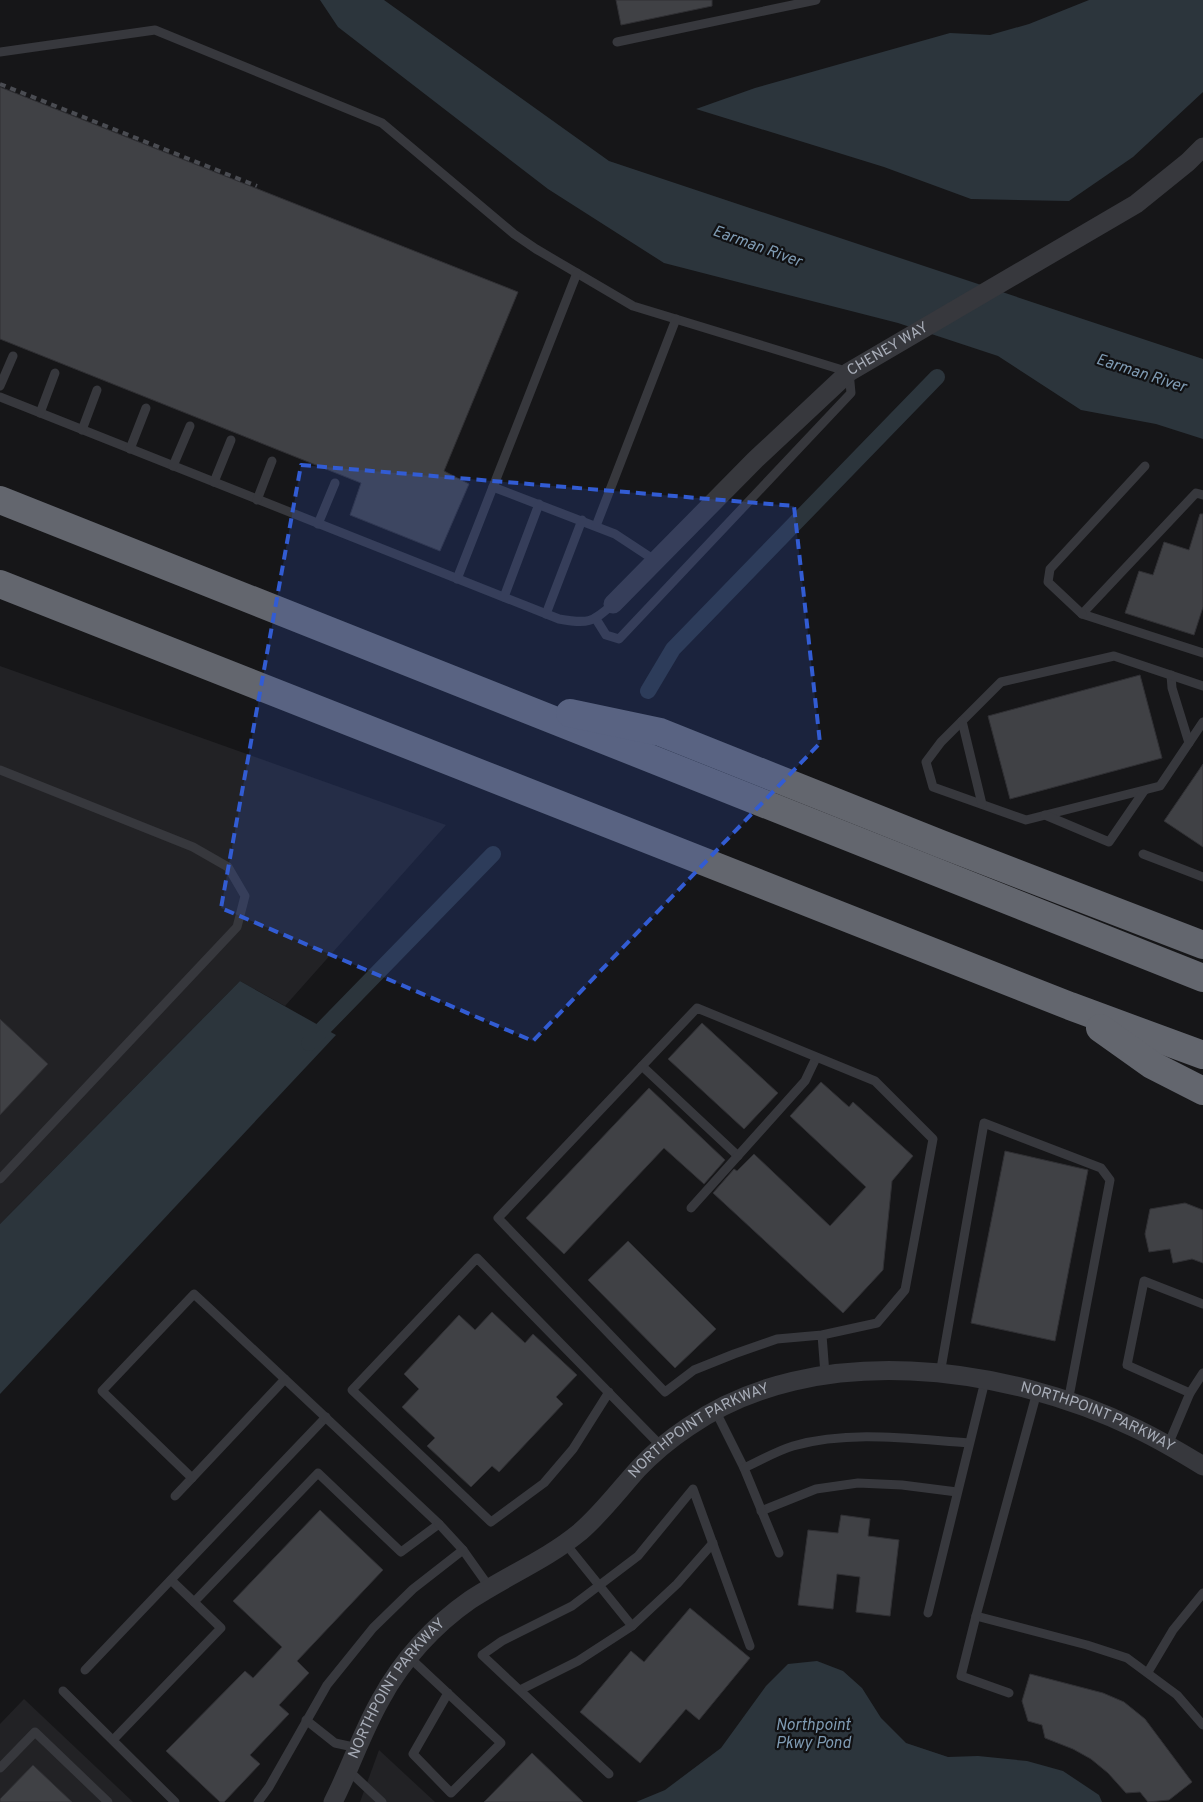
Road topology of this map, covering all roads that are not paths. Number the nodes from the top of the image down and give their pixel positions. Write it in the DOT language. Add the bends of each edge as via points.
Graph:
graph roads {
  1 [pos="816,0"];
  2 [pos="617,42"];
  3 [pos="0,52"];
  4 [pos="1203,146"];
  5 [pos="578,273"];
  6 [pos="676,319"];
  7 [pos="13,356"];
  8 [pos="849,372"];
  9 [pos="55,373"];
  10 [pos="0,386"];
  11 [pos="97,390"];
  12 [pos="0,397"];
  13 [pos="146,408"];
  14 [pos="40,413"];
  15 [pos="190,426"];
  16 [pos="82,430"];
  17 [pos="231,440"];
  18 [pos="130,449"];
  19 [pos="272,461"];
  20 [pos="173,466"];
  21 [pos="1145,466"];
  22 [pos="214,482"];
  23 [pos="335,484"];
  24 [pos="493,486"];
  25 [pos="1203,495"];
  26 [pos="0,500"];
  27 [pos="257,500"];
  28 [pos="539,504"];
  29 [pos="582,520"];
  30 [pos="318,524"];
  31 [pos="596,526"];
  32 [pos="656,561"];
  33 [pos="457,579"];
  34 [pos="0,584"];
  35 [pos="504,598"];
  36 [pos="613,604"];
  37 [pos="546,614"];
  38 [pos="1082,614"];
  39 [pos="596,619"];
  40 [pos="1203,642"];
  41 [pos="1201,652"];
  42 [pos="1171,675"];
  43 [pos="1203,686"];
  44 [pos="495,698"];
  45 [pos="962,722"];
  46 [pos="1203,722"];
  47 [pos="1189,743"];
  48 [pos="0,770"];
  49 [pos="1144,791"];
  50 [pos="982,804"];
  51 [pos="1045,815"];
  52 [pos="1143,854"];
  53 [pos="1203,877"];
  54 [pos="1203,945"];
  55 [pos="1203,978"];
  56 [pos="1070,1006"];
  57 [pos="1203,1055"];
  58 [pos="816,1058"];
  59 [pos="642,1066"];
  60 [pos="1203,1091"];
  61 [pos="738,1156"];
  62 [pos="0,1179"];
  63 [pos="691,1208"];
  64 [pos="1203,1304"];
  65 [pos="822,1336"];
  66 [pos="1203,1373"];
  67 [pos="825,1374"];
  68 [pos="940,1374"];
  69 [pos="285,1379"];
  70 [pos="984,1381"];
  71 [pos="609,1392"];
  72 [pos="1037,1392"];
  73 [pos="1190,1393"];
  74 [pos="1068,1402"];
  75 [pos="715,1410"];
  76 [pos="326,1418"];
  77 [pos="969,1443"];
  78 [pos="1168,1445"];
  79 [pos="662,1447"];
  80 [pos="1203,1466"];
  81 [pos="744,1468"];
  82 [pos="192,1478"];
  83 [pos="958,1492"];
  84 [pos="174,1496"];
  85 [pos="762,1511"];
  86 [pos="439,1524"];
  87 [pos="566,1543"];
  88 [pos="713,1543"];
  89 [pos="463,1550"];
  90 [pos="779,1553"];
  91 [pos="171,1580"];
  92 [pos="599,1586"];
  93 [pos="490,1588"];
  94 [pos="1203,1593"];
  95 [pos="194,1602"];
  96 [pos="928,1613"];
  97 [pos="976,1616"];
  98 [pos="632,1626"];
  99 [pos="750,1646"];
  100 [pos="409,1657"];
  101 [pos="85,1670"];
  102 [pos="1148,1672"];
  103 [pos="520,1690"];
  104 [pos="63,1691"];
  105 [pos="448,1693"];
  106 [pos="1010,1693"];
  107 [pos="306,1720"];
  108 [pos="1203,1725"];
  109 [pos="113,1740"];
  110 [pos="358,1748"];
  111 [pos="0,1768"];
  112 [pos="349,1771"];
  113 [pos="609,1774"];
  114 [pos="108,1802"];
  115 [pos="175,1802"];
  116 [pos="258,1802"];
  117 [pos="333,1802"];
  118 [pos="382,1802"];
  1 -- 2 [label="lane"];
  3 -- 5 [label="lane" via="156,30 382,123 514,234"];
  4 -- 8 [label="street, CHENEY WAY" via="1136,204"];
  5 -- 6 [label="lane" via="633,306"];
  5 -- 24 [label="lane"];
  6 -- 8 [label="lane"];
  6 -- 31 [label="lane"];
  7 -- 10 [label="lane"];
  8 -- 32 [label="street, CHENEY WAY" via="755,460"];
  8 -- 39 [label="lane" via="851,393 619,639 606,635"];
  9 -- 14 [label="lane"];
  11 -- 16 [label="lane"];
  12 -- 14 [label="lane"];
  13 -- 18 [label="lane"];
  14 -- 16 [label="lane"];
  15 -- 20 [label="lane"];
  16 -- 18 [label="lane"];
  17 -- 22 [label="lane"];
  18 -- 20 [label="lane"];
  19 -- 27 [label="lane"];
  20 -- 22 [label="lane"];
  21 -- 38 [label="lane" via="1050,570 1048,582"];
  22 -- 27 [label="lane"];
  23 -- 30 [label="lane"];
  24 -- 28 [label="lane"];
  24 -- 33 [label="lane"];
  25 -- 38 [label="lane" via="1196,493"];
  26 -- 44 [label="highway"];
  27 -- 30 [label="lane"];
  28 -- 29 [label="lane"];
  28 -- 35 [label="lane"];
  29 -- 31 [label="lane"];
  29 -- 37 [label="lane"];
  30 -- 33 [label="lane"];
  31 -- 32 [label="lane" via="615,534"];
  32 -- 36 [label="street, CHENEY WAY"];
  33 -- 35 [label="lane"];
  34 -- 56 [label="highway"];
  35 -- 37 [label="lane"];
  36 -- 39 [label="lane"];
  37 -- 39 [label="lane" via="577,622"];
  38 -- 41 [label="lane"];
  40 -- 41 [label="lane"];
  42 -- 43 [label="lane"];
  42 -- 45 [label="lane" via="1114,656 1001,682"];
  42 -- 47 [label="lane"];
  44 -- 54 [label="highway" via="660,732"];
  44 -- 55 [label="highway"];
  45 -- 50 [label="lane"];
  45 -- 50 [label="lane" via="926,762 933,786"];
  46 -- 47 [label="lane"];
  47 -- 49 [label="lane" via="1160,786"];
  48 -- 62 [label="lane" via="193,847 228,867 245,896 237,927"];
  49 -- 51 [label="lane"];
  49 -- 51 [label="lane" via="1109,842"];
  50 -- 51 [label="lane" via="1026,820"];
  52 -- 53 [label="lane"];
  56 -- 57 [label="highway"];
  56 -- 60 [label="highway" via="1152,1065"];
  58 -- 59 [label="lane" via="697,1008"];
  58 -- 61 [label="lane" via="805,1081"];
  58 -- 65 [label="lane" via="875,1082 933,1139 905,1290 877,1323"];
  59 -- 61 [label="lane"];
  59 -- 65 [label="lane" via="498,1218 665,1392 694,1370 734,1354 777,1339"];
  61 -- 63 [label="lane"];
  64 -- 73 [label="lane" via="1144,1281 1127,1365"];
  65 -- 67 [label="lane"];
  66 -- 73 [label="lane"];
  67 -- 68 [label="street, NORTHPOINT PARKWAY" via="868,1371"];
  67 -- 75 [label="street, NORTHPOINT PARKWAY" via="791,1380"];
  68 -- 70 [label="street, NORTHPOINT PARKWAY"];
  68 -- 74 [label="lane" via="984,1123 1101,1168 1110,1180"];
  69 -- 76 [label="lane"];
  69 -- 82 [label="lane"];
  69 -- 82 [label="lane" via="194,1294 102,1391"];
  70 -- 72 [label="street, NORTHPOINT PARKWAY"];
  70 -- 77 [label="lane"];
  71 -- 71 [label="lane" via="477,1258 352,1390 491,1522 544,1483 573,1449"];
  71 -- 79 [label="lane"];
  72 -- 74 [label="street, NORTHPOINT PARKWAY"];
  72 -- 97 [label="lane"];
  73 -- 78 [label="lane"];
  74 -- 78 [label="street, NORTHPOINT PARKWAY"];
  75 -- 79 [label="street, NORTHPOINT PARKWAY"];
  75 -- 81 [label="lane"];
  76 -- 86 [label="lane"];
  76 -- 91 [label="lane"];
  77 -- 81 [label="lane" via="880,1437 829,1439 792,1447"];
  77 -- 83 [label="lane"];
  78 -- 80 [label="street, NORTHPOINT PARKWAY"];
  79 -- 87 [label="street, NORTHPOINT PARKWAY" via="598,1515"];
  81 -- 85 [label="lane"];
  82 -- 84 [label="lane"];
  83 -- 85 [label="lane" via="858,1483 816,1489"];
  83 -- 96 [label="lane"];
  85 -- 90 [label="lane"];
  86 -- 89 [label="lane"];
  86 -- 95 [label="lane" via="401,1552 318,1473"];
  87 -- 92 [label="lane"];
  87 -- 93 [label="street, NORTHPOINT PARKWAY"];
  88 -- 92 [label="lane" via="693,1489 638,1556"];
  88 -- 98 [label="lane" via="677,1584"];
  88 -- 99 [label="lane"];
  89 -- 93 [label="lane"];
  89 -- 107 [label="lane" via="414,1589 373,1628 327,1685"];
  91 -- 95 [label="lane"];
  91 -- 101 [label="lane"];
  92 -- 98 [label="lane"];
  92 -- 103 [label="lane" via="572,1606 502,1641 482,1655"];
  93 -- 100 [label="street, NORTHPOINT PARKWAY" via="449,1616"];
  94 -- 102 [label="lane" via="1173,1630"];
  95 -- 109 [label="lane" via="221,1628"];
  97 -- 102 [label="lane" via="1127,1658"];
  97 -- 106 [label="lane" via="961,1676"];
  98 -- 103 [label="lane" via="578,1661"];
  100 -- 105 [label="lane"];
  100 -- 110 [label="street, NORTHPOINT PARKWAY" via="380,1701"];
  102 -- 108 [label="lane" via="1178,1695"];
  103 -- 113 [label="lane"];
  104 -- 109 [label="lane"];
  105 -- 105 [label="lane" via="501,1743 451,1793 413,1754"];
  107 -- 110 [label="lane" via="335,1743"];
  107 -- 116 [label="lane"];
  109 -- 115 [label="lane"];
  110 -- 112 [label="street, NORTHPOINT PARKWAY"];
  111 -- 114 [label="lane" via="35,1732"];
  112 -- 117 [label="street, NORTHPOINT PARKWAY"];
  112 -- 118 [label="lane"];
}
